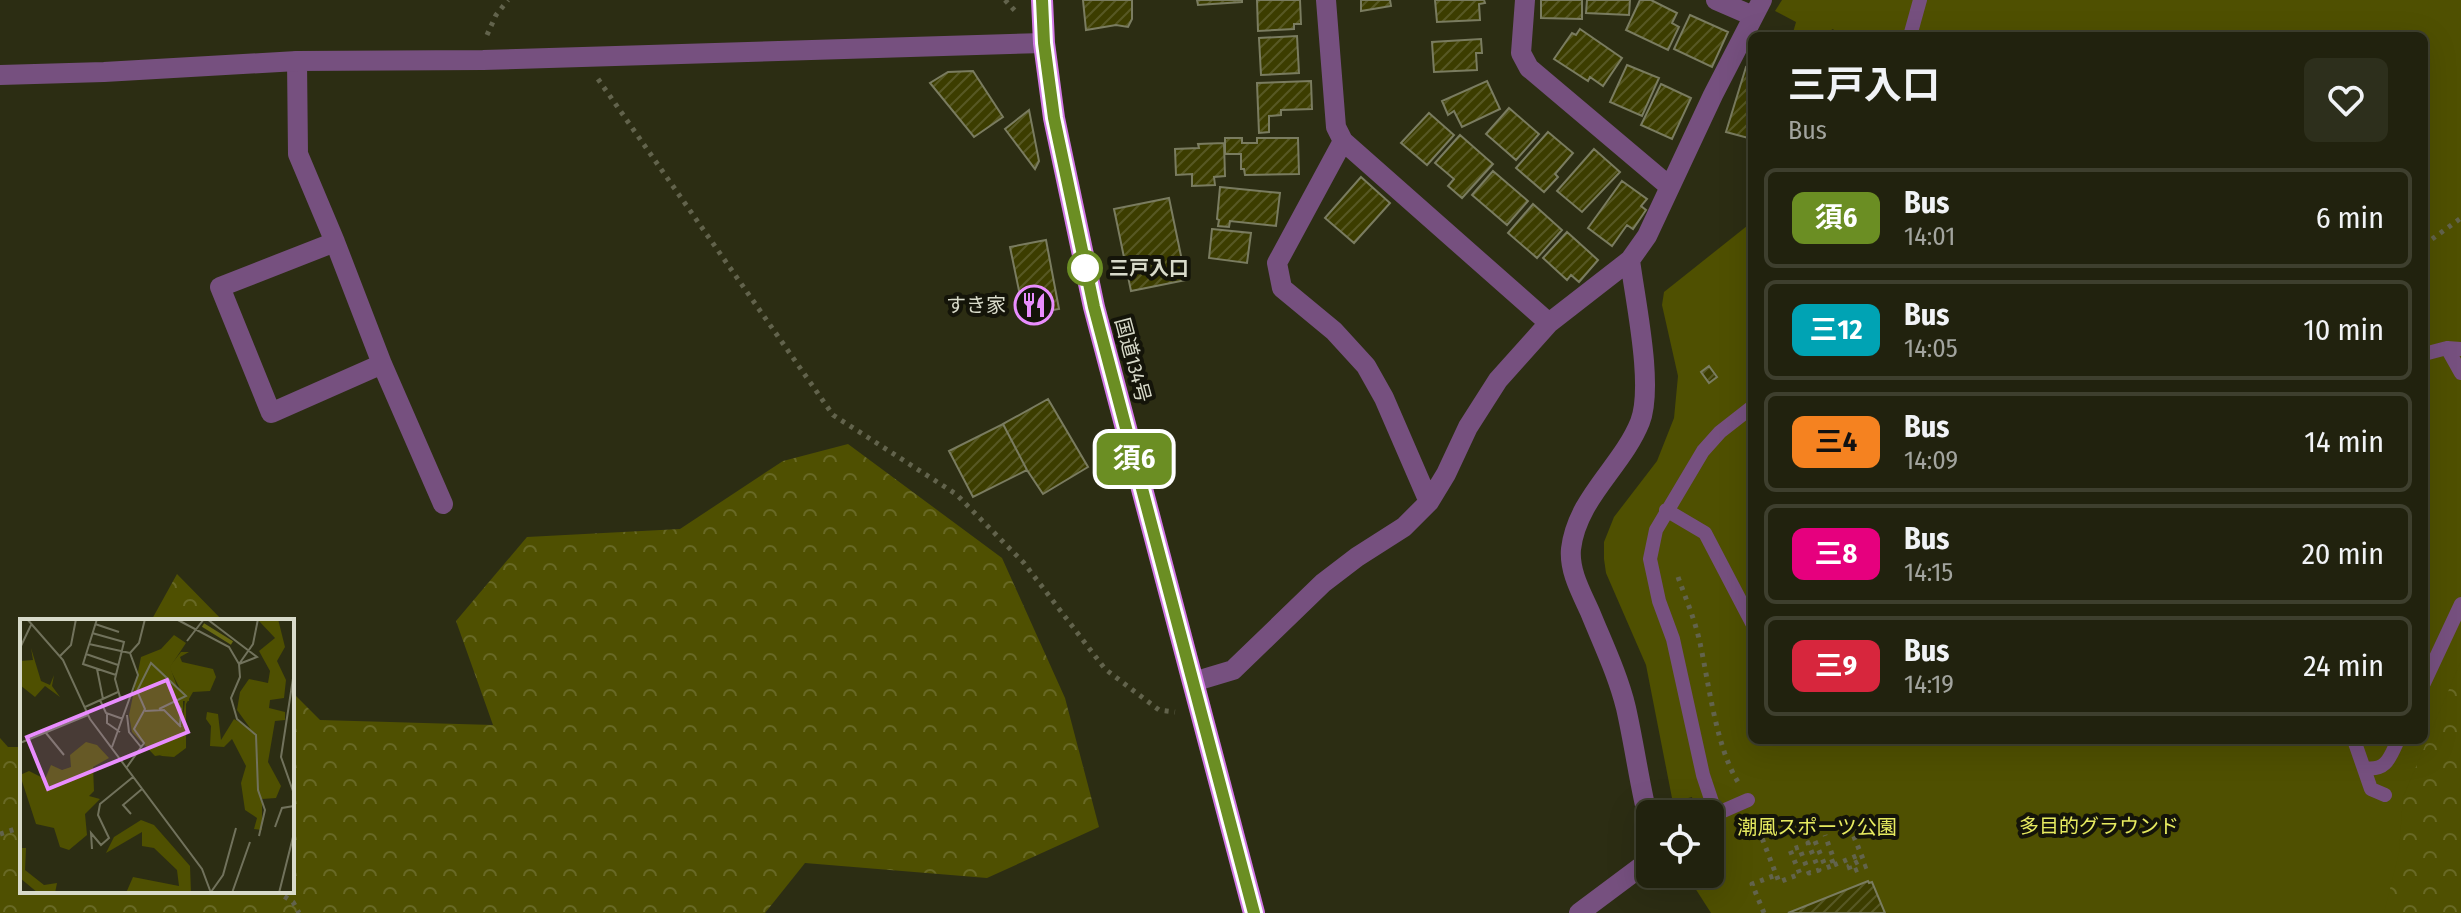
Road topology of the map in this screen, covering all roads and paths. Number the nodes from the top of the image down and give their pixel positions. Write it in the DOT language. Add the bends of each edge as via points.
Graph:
graph roads {
  1 [pos="508,0"];
  2 [pos="1042,0"];
  3 [pos="1326,0"];
  4 [pos="1525,0"];
  5 [pos="1716,0"];
  6 [pos="1920,0"];
  7 [pos="1757,8"];
  8 [pos="1911,32"];
  9 [pos="1044,43"];
  10 [pos="582,56"];
  11 [pos="483,60"];
  12 [pos="297,61"];
  13 [pos="0,75"];
  14 [pos="1343,141"];
  15 [pos="1670,187"];
  16 [pos="2461,218"];
  17 [pos="335,242"];
  18 [pos="2428,242"];
  19 [pos="1630,260"];
  20 [pos="1549,323"];
  21 [pos="2454,348"];
  22 [pos="2428,353"];
  23 [pos="382,364"];
  24 [pos="2461,373"];
  25 [pos="1748,410"];
  26 [pos="1429,502"];
  27 [pos="443,504"];
  28 [pos="1666,510"];
  29 [pos="1676,567"];
  30 [pos="2461,604"];
  31 [pos="1748,615"];
  32 [pos="2428,674"];
  33 [pos="1193,682"];
  34 [pos="1202,714"];
  35 [pos="2356,744"];
  36 [pos="2396,744"];
  37 [pos="2365,768"];
  38 [pos="2385,795"];
  39 [pos="1645,800"];
  40 [pos="1709,800"];
  41 [pos="1748,800"];
  42 [pos="1724,811"];
  43 [pos="1850,827"];
  44 [pos="20,828"];
  45 [pos="0,834"];
  46 [pos="1825,835"];
  47 [pos="1861,854"];
  48 [pos="1834,865"];
  49 [pos="1869,865"];
  50 [pos="1636,870"];
  51 [pos="1776,875"];
  52 [pos="279,893"];
  53 [pos="299,913"];
  54 [pos="1254,913"];
  55 [pos="1579,913"];
  56 [pos="1764,913"];
  1 -- 11 [label="path" via="487,34"];
  2 -- 9 [label="highway, 国道134号"];
  3 -- 14 [label="street" via="1336,127"];
  4 -- 15 [label="street" via="1521,53 1529,68"];
  5 -- 7 [label="street"];
  6 -- 8 [label="lane"];
  7 -- 15 [label="street"];
  9 -- 10 [label="street"];
  9 -- 33 [label="highway, 国道134号" via="1054,118 1094,307"];
  10 -- 11 [label="street"];
  10 -- 34 [label="path" via="833,415 956,494 1024,563 1105,669 1159,710"];
  11 -- 12 [label="street"];
  12 -- 13 [label="street"];
  12 -- 17 [label="street" via="298,154"];
  14 -- 20 [label="street"];
  14 -- 26 [label="street" via="1277,263 1282,288 1366,366"];
  15 -- 19 [label="street"];
  16 -- 18 [label="path"];
  17 -- 23 [label="street"];
  17 -- 23 [label="street" via="220,287 271,413"];
  19 -- 20 [label="street"];
  19 -- 39 [label="street" via="1642,347 1641,420 1583,509 1571,552 1575,576 1626,707"];
  20 -- 26 [label="street" via="1483,401"];
  21 -- 22 [label="lane"];
  21 -- 24 [label="lane"];
  23 -- 27 [label="street"];
  25 -- 28 [label="lane" via="1710,442"];
  26 -- 33 [label="street" via="1404,527 1323,583 1233,670"];
  28 -- 31 [label="lane" via="1705,533"];
  28 -- 40 [label="lane" via="1650,559"];
  29 -- 41 [label="path" via="1730,768"];
  30 -- 32 [label="lane"];
  33 -- 34 [label="highway, 国道134号"];
  34 -- 54 [label="highway, 国道134号"];
  35 -- 37 [label="lane"];
  36 -- 37 [label="lane" via="2387,764"];
  37 -- 38 [label="lane" via="2371,789"];
  41 -- 42 [label="lane"];
  41 -- 51 [label="path"];
  43 -- 47 [label="path"];
  44 -- 45 [label="path"];
  46 -- 48 [label="path"];
  47 -- 48 [label="path"];
  47 -- 49 [label="path" via="1863,859 1849,866 1851,872"];
  48 -- 51 [label="path" via="1826,868 1815,841 1808,843 1819,870 1809,873 1799,847 1790,850 1800,874 1779,882"];
  50 -- 55 [label="street"];
  51 -- 56 [label="path" via="1752,884"];
  52 -- 53 [label="path"];
}
